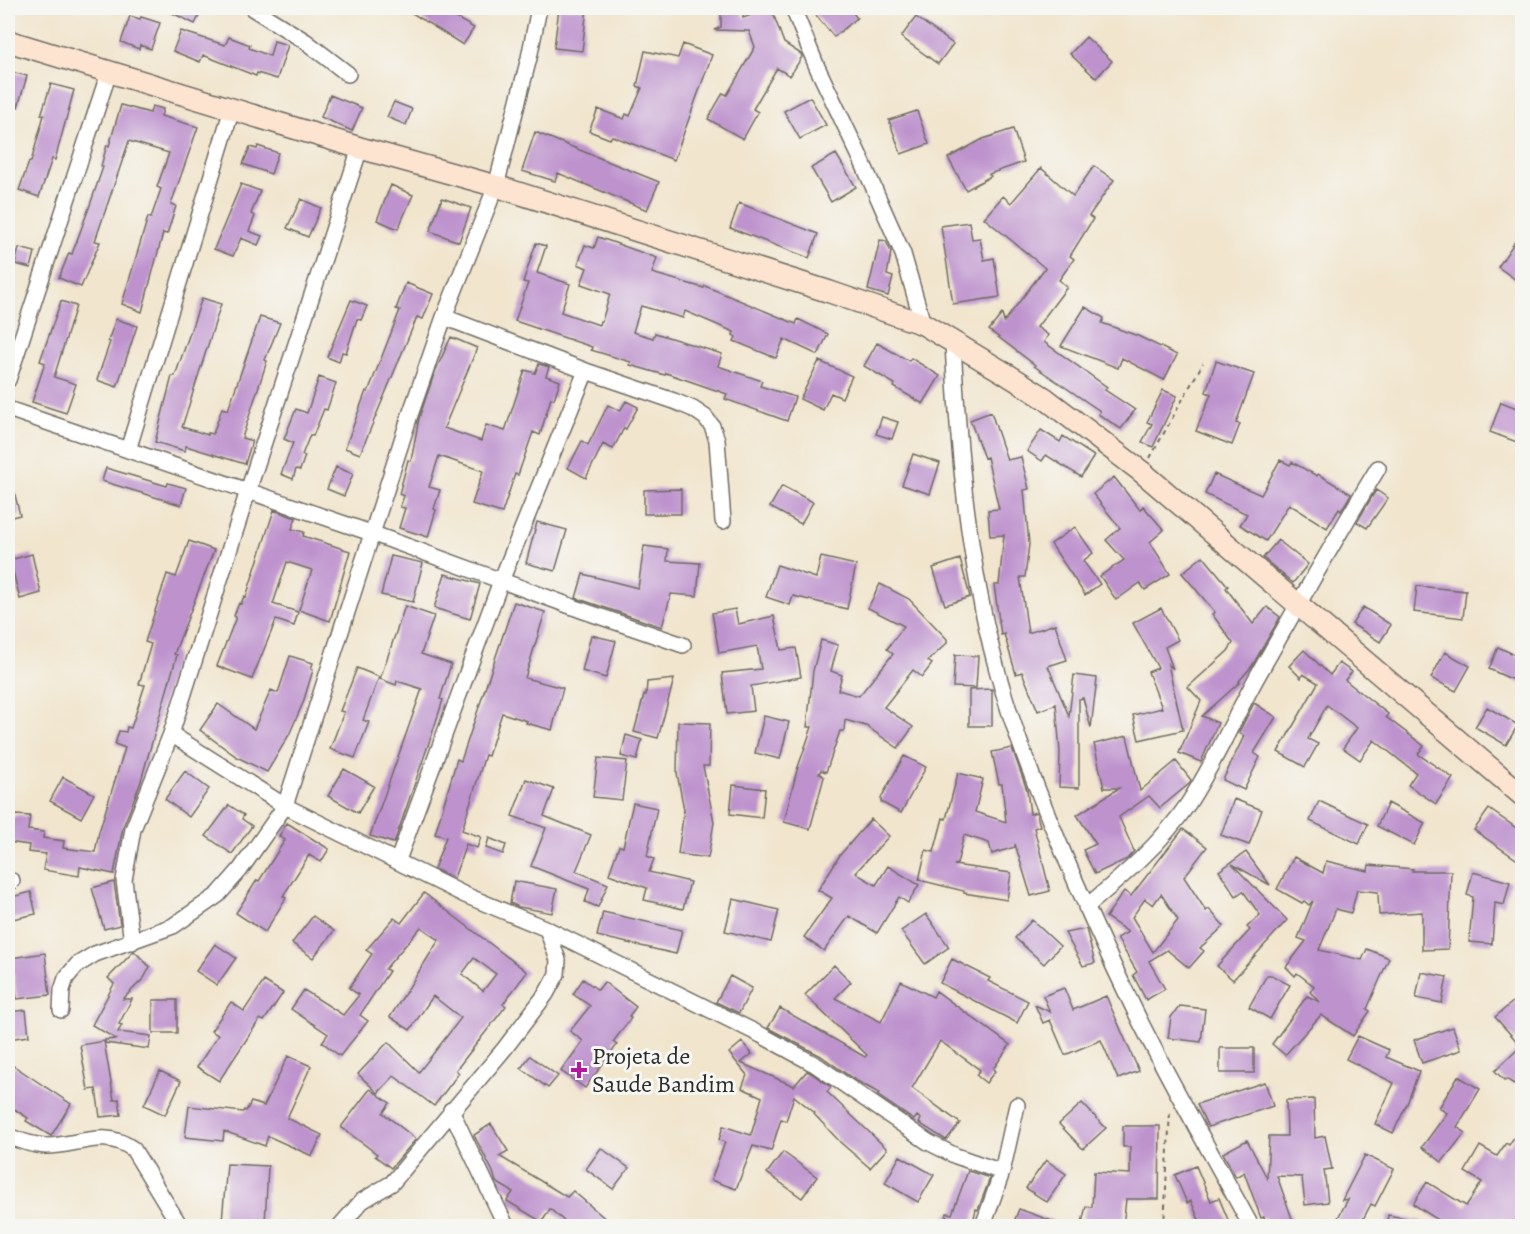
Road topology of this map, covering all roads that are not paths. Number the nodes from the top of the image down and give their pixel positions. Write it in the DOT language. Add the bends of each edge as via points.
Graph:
graph roads {
  1 [pos="252,8"];
  2 [pos="539,8"];
  3 [pos="793,8"];
  4 [pos="8,41"];
  5 [pos="108,72"];
  6 [pos="348,74"];
  7 [pos="232,109"];
  8 [pos="360,148"];
  9 [pos="496,186"];
  10 [pos="444,317"];
  11 [pos="922,324"];
  12 [pos="953,342"];
  13 [pos="586,371"];
  14 [pos="8,380"];
  15 [pos="8,409"];
  16 [pos="128,450"];
  17 [pos="1378,468"];
  18 [pos="248,491"];
  19 [pos="723,521"];
  20 [pos="371,533"];
  21 [pos="501,581"];
  22 [pos="1297,604"];
  23 [pos="683,645"];
  24 [pos="171,734"];
  25 [pos="1522,795"];
  26 [pos="285,806"];
  27 [pos="398,860"];
  28 [pos="1086,907"];
  29 [pos="546,929"];
  30 [pos="132,942"];
  31 [pos="61,1010"];
  32 [pos="1017,1105"];
  33 [pos="451,1110"];
  34 [pos="8,1136"];
  35 [pos="1002,1172"];
  36 [pos="348,1224"];
  37 [pos="180,1227"];
  38 [pos="506,1227"];
  39 [pos="983,1227"];
  40 [pos="1251,1227"];
  1 -- 6 [label="street"];
  2 -- 9 [label="street"];
  3 -- 11 [label="street" via="903,254"];
  4 -- 5 [label="street"];
  5 -- 7 [label="street"];
  5 -- 14 [label="street"];
  7 -- 8 [label="street"];
  7 -- 16 [label="street"];
  8 -- 9 [label="street"];
  8 -- 18 [label="street"];
  9 -- 10 [label="street"];
  9 -- 11 [label="street"];
  10 -- 13 [label="street"];
  10 -- 20 [label="street"];
  11 -- 12 [label="street"];
  12 -- 22 [label="street" via="1046,399 1142,472"];
  12 -- 28 [label="street" via="966,508 996,665 1040,798"];
  13 -- 19 [label="street" via="674,401 705,417 717,440"];
  13 -- 21 [label="street"];
  15 -- 16 [label="street"];
  16 -- 18 [label="street"];
  17 -- 22 [label="street"];
  18 -- 20 [label="street"];
  18 -- 24 [label="street"];
  20 -- 21 [label="street"];
  20 -- 26 [label="street"];
  21 -- 23 [label="street"];
  21 -- 27 [label="street"];
  22 -- 25 [label="street"];
  22 -- 28 [label="street" via="1187,805 1146,854"];
  24 -- 26 [label="street"];
  24 -- 30 [label="street" via="133,829 126,861 124,879"];
  26 -- 27 [label="street"];
  26 -- 30 [label="street" via="218,895 173,926"];
  27 -- 29 [label="street" via="465,895"];
  28 -- 40 [label="street" via="1135,1011"];
  29 -- 33 [label="street" via="558,960 557,974 505,1048"];
  29 -- 35 [label="street" via="816,1065 928,1142"];
  30 -- 31 [label="street" via="95,954 77,965 66,978"];
  32 -- 35 [label="street"];
  33 -- 36 [label="street" via="392,1183 362,1201"];
  33 -- 38 [label="street"];
  34 -- 37 [label="street" via="47,1146 88,1139 122,1142 133,1149"];
  35 -- 39 [label="street"];
}
